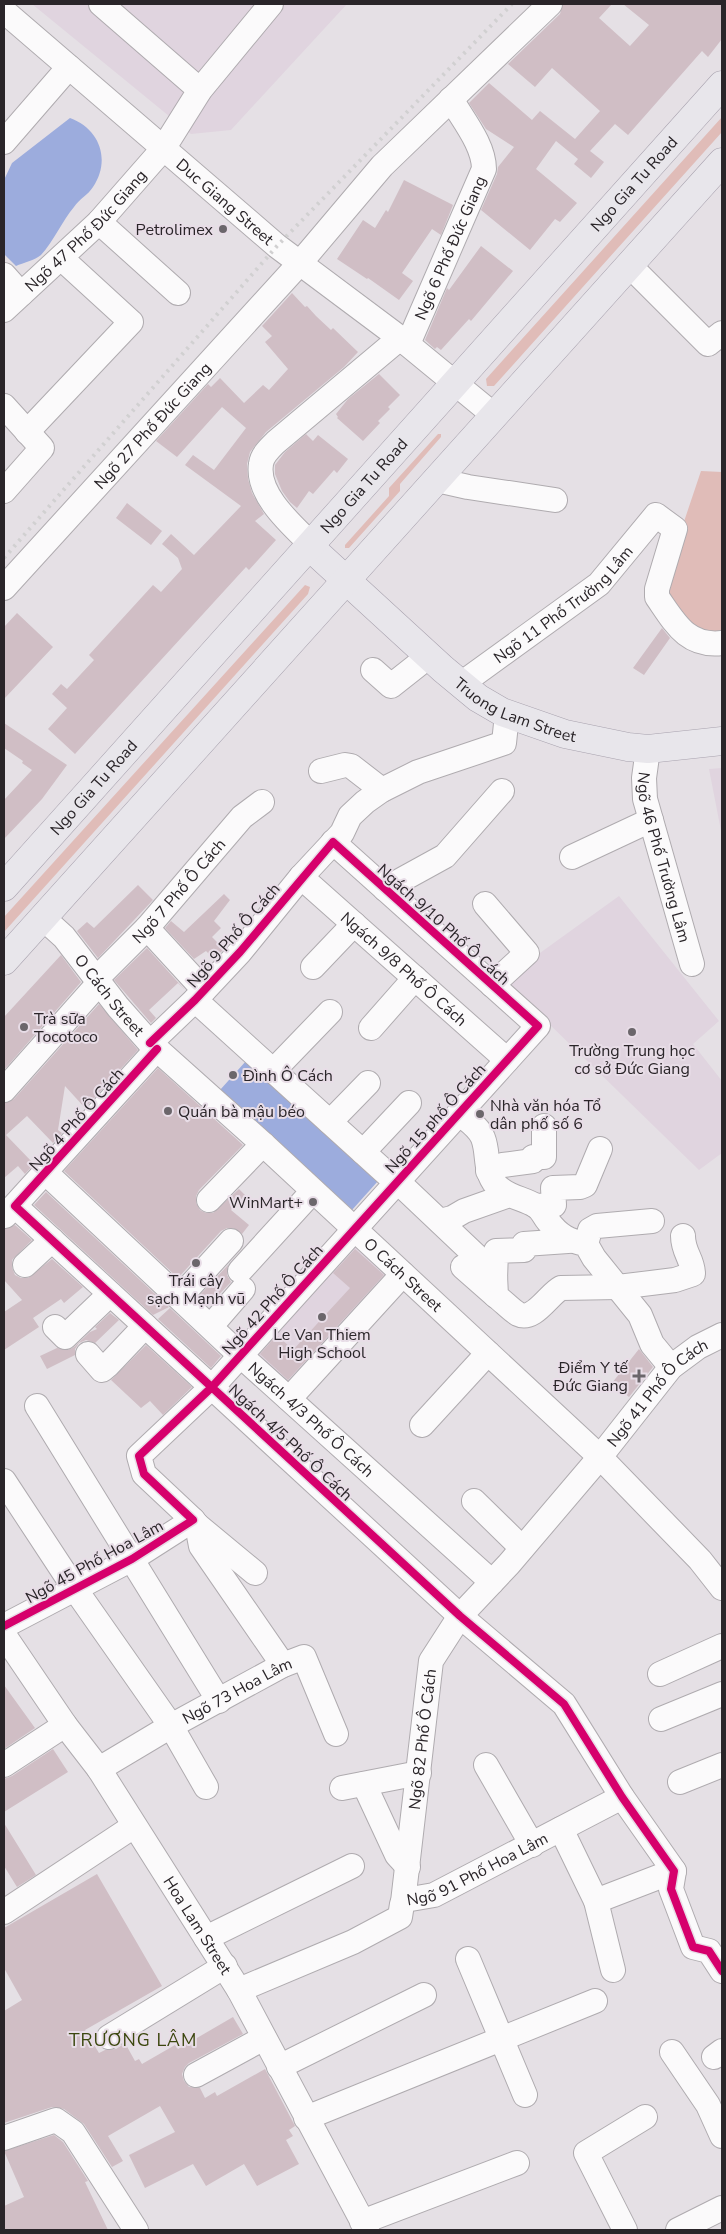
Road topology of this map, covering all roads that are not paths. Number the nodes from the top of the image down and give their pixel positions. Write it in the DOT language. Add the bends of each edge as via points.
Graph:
graph roads {
  1 [pos="101,4"];
  2 [pos="271,4"];
  3 [pos="550,4"];
  4 [pos="4,11"];
  5 [pos="68,67"];
  6 [pos="722,85"];
  7 [pos="200,90"];
  8 [pos="451,99"];
  9 [pos="4,142"];
  10 [pos="163,149"];
  11 [pos="722,162"];
  12 [pos="99,222"];
  13 [pos="61,258"];
  14 [pos="300,263"];
  15 [pos="630,265"];
  16 [pos="4,275"];
  17 [pos="178,293"];
  18 [pos="22,294"];
  19 [pos="4,310"];
  20 [pos="722,333"];
  21 [pos="404,341"];
  22 [pos="456,384"];
  23 [pos="4,406"];
  24 [pos="495,416"];
  25 [pos="27,432"];
  26 [pos="436,480"];
  27 [pos="4,491"];
  28 [pos="555,500"];
  29 [pos="311,546"];
  30 [pos="346,581"];
  31 [pos="4,588"];
  32 [pos="722,643"];
  33 [pos="429,656"];
  34 [pos="372,670"];
  35 [pos="461,684"];
  36 [pos="507,714"];
  37 [pos="722,741"];
  38 [pos="648,749"];
  39 [pos="321,771"];
  40 [pos="382,790"];
  41 [pos="502,790"];
  42 [pos="262,802"];
  43 [pos="651,820"];
  44 [pos="333,842"];
  45 [pos="572,857"];
  46 [pos="301,877"];
  47 [pos="4,887"];
  48 [pos="385,889"];
  49 [pos="485,904"];
  50 [pos="43,918"];
  51 [pos="354,924"];
  52 [pos="146,928"];
  53 [pos="4,961"];
  54 [pos="692,964"];
  55 [pos="313,967"];
  56 [pos="415,978"];
  57 [pos="97,981"];
  58 [pos="492,985"];
  59 [pos="200,995"];
  60 [pos="330,1012"];
  61 [pos="538,1026"];
  62 [pos="371,1028"];
  63 [pos="154,1046"];
  64 [pos="507,1060"];
  65 [pos="274,1070"];
  66 [pos="368,1083"];
  67 [pos="4,1090"];
  68 [pos="409,1103"];
  69 [pos="459,1113"];
  70 [pos="330,1122"];
  71 [pos="544,1126"];
  72 [pos="262,1144"];
  73 [pos="600,1148"];
  74 [pos="363,1152"];
  75 [pos="488,1171"];
  76 [pos="46,1173"];
  77 [pos="397,1182"];
  78 [pos="313,1191"];
  79 [pos="509,1195"];
  80 [pos="209,1200"];
  81 [pos="536,1206"];
  82 [pos="9,1212"];
  83 [pos="440,1221"];
  84 [pos="652,1221"];
  85 [pos="354,1229"];
  86 [pos="683,1236"];
  87 [pos="52,1240"];
  88 [pos="231,1241"];
  89 [pos="577,1242"];
  90 [pos="25,1265"];
  91 [pos="463,1268"];
  92 [pos="403,1274"];
  93 [pos="618,1287"];
  94 [pos="496,1288"];
  95 [pos="110,1294"];
  96 [pos="180,1297"];
  97 [pos="145,1326"];
  98 [pos="210,1326"];
  99 [pos="55,1327"];
  100 [pos="722,1335"];
  101 [pos="488,1353"];
  102 [pos="88,1354"];
  103 [pos="240,1355"];
  104 [pos="671,1367"];
  105 [pos="212,1387"];
  106 [pos="288,1399"];
  107 [pos="37,1406"];
  108 [pos="422,1425"];
  109 [pos="600,1457"];
  110 [pos="7,1492"];
  111 [pos="474,1501"];
  112 [pos="195,1522"];
  113 [pos="522,1548"];
  114 [pos="132,1559"];
  115 [pos="255,1573"];
  116 [pos="492,1582"];
  117 [pos="722,1588"];
  118 [pos="75,1589"];
  119 [pos="460,1616"];
  120 [pos="4,1626"];
  121 [pos="4,1635"];
  122 [pos="722,1646"];
  123 [pos="283,1665"];
  124 [pos="660,1674"];
  125 [pos="722,1694"];
  126 [pos="219,1702"];
  127 [pos="662,1719"];
  128 [pos="65,1724"];
  129 [pos="171,1726"];
  130 [pos="336,1734"];
  131 [pos="4,1765"];
  132 [pos="486,1765"];
  133 [pos="722,1765"];
  134 [pos="99,1769"];
  135 [pos="419,1773"];
  136 [pos="680,1782"];
  137 [pos="206,1787"];
  138 [pos="622,1797"];
  139 [pos="134,1826"];
  140 [pos="561,1829"];
  141 [pos="532,1845"];
  142 [pos="352,1866"];
  143 [pos="408,1867"];
  144 [pos="674,1870"];
  145 [pos="596,1901"];
  146 [pos="403,1902"];
  147 [pos="4,1912"];
  148 [pos="206,1938"];
  149 [pos="468,1960"];
  150 [pos="225,1966"];
  151 [pos="613,1970"];
  152 [pos="722,1971"];
  153 [pos="239,1990"];
  154 [pos="424,1995"];
  155 [pos="595,2001"];
  156 [pos="109,2037"];
  157 [pos="264,2038"];
  158 [pos="503,2040"];
  159 [pos="672,2052"];
  160 [pos="279,2067"];
  161 [pos="196,2076"];
  162 [pos="525,2095"];
  163 [pos="645,2117"];
  164 [pos="306,2118"];
  165 [pos="722,2136"];
  166 [pos="4,2138"];
  167 [pos="517,2164"];
  168 [pos="722,2208"];
  169 [pos="364,2226"];
  170 [pos="136,2230"];
  171 [pos="625,2230"];
  172 [pos="678,2230"];
  1 -- 7 [label="street"];
  2 -- 7 [label="street, Ngõ 47 Phố Đức Giang"];
  3 -- 8 [label="street, Ngõ 27 Phố Đức Giang"];
  4 -- 5 [label="street, Duc Giang Street"];
  5 -- 9 [label="street"];
  5 -- 10 [label="street, Duc Giang Street"];
  6 -- 22 [label="main road, Ngo Gia Tu Road"];
  7 -- 10 [label="street, Ngõ 47 Phố Đức Giang"];
  8 -- 14 [label="street, Ngõ 27 Phố Đức Giang" via="382,166"];
  8 -- 21 [label="street, Ngõ 6 Phố Đức Giang" via="480,150 484,169"];
  10 -- 12 [label="street, Ngõ 47 Phố Đức Giang"];
  10 -- 14 [label="street, Duc Giang Street"];
  11 -- 15 [label="main road"];
  12 -- 13 [label="street, Ngõ 47 Phố Đức Giang"];
  12 -- 17 [label="street"];
  13 -- 18 [label="street, Ngõ 47 Phố Đức Giang"];
  13 -- 25 [label="street" via="132,322"];
  14 -- 21 [label="street, Duc Giang Street"];
  14 -- 31 [label="street, Ngõ 27 Phố Đức Giang"];
  15 -- 20 [label="street" via="708,344"];
  15 -- 24 [label="main road"];
  16 -- 18 [label="street"];
  18 -- 19 [label="street, Ngõ 47 Phố Đức Giang"];
  21 -- 22 [label="street, Duc Giang Street"];
  21 -- 29 [label="street" via="264,454 260,475 277,510"];
  22 -- 24 [label="street, Duc Giang Street"];
  22 -- 29 [label="main road, Ngo Gia Tu Road"];
  23 -- 25 [label="street"];
  24 -- 26 [label="main road"];
  25 -- 27 [label="street" via="42,448"];
  26 -- 28 [label="street"];
  26 -- 30 [label="main road"];
  29 -- 30 [label="main road, Truong Lam Street"];
  29 -- 47 [label="main road, Ngo Gia Tu Road"];
  30 -- 33 [label="main road, Truong Lam Street"];
  30 -- 50 [label="main road"];
  32 -- 35 [label="street, Ngõ 11 Phố Trường Lâm" via="697,642 687,635 657,597 675,528 656,514 599,584"];
  33 -- 34 [label="street" via="385,693"];
  33 -- 35 [label="main road, Truong Lam Street"];
  35 -- 36 [label="main road, Truong Lam Street"];
  36 -- 38 [label="main road, Truong Lam Street" via="565,734"];
  36 -- 40 [label="street, Ngõ 9 Phố Ô Cách" via="504,743 418,772"];
  37 -- 38 [label="main road, Truong Lam Street"];
  38 -- 43 [label="street, Ngõ 46 Phố Trường Lâm" via="644,778"];
  39 -- 40 [label="street" via="351,766"];
  40 -- 44 [label="street, Ngõ 9 Phố Ô Cách" via="350,816"];
  41 -- 48 [label="street" via="445,856"];
  42 -- 52 [label="street, Ngõ 7 Phố Ô Cách" via="242,817"];
  43 -- 45 [label="street"];
  43 -- 54 [label="street, Ngõ 46 Phố Trường Lâm"];
  44 -- 46 [label="street, Ngõ 9 Phố Ô Cách"];
  44 -- 48 [label="street, Ngách 9/10 Phố Ô Cách"];
  46 -- 51 [label="street, Ngách 9/8 Phố Ô Cách"];
  46 -- 59 [label="street, Ngõ 9 Phố Ô Cách"];
  48 -- 58 [label="street, Ngách 9/10 Phố Ô Cách"];
  49 -- 58 [label="street" via="527,953"];
  50 -- 53 [label="main road"];
  50 -- 57 [label="street, O Cách Street" via="64,937"];
  51 -- 55 [label="street"];
  51 -- 56 [label="street, Ngách 9/8 Phố Ô Cách"];
  52 -- 57 [label="street, Ngõ 7 Phố Ô Cách"];
  52 -- 59 [label="street"];
  56 -- 62 [label="street"];
  56 -- 64 [label="street, Ngách 9/8 Phố Ô Cách"];
  57 -- 63 [label="street, O Cách Street"];
  57 -- 67 [label="street, Ngõ 7 Phố Ô Cách"];
  58 -- 61 [label="street, Ngách 9/10 Phố Ô Cách"];
  59 -- 63 [label="street, Ngõ 9 Phố Ô Cách"];
  59 -- 65 [label="street"];
  60 -- 65 [label="street"];
  61 -- 64 [label="street, Ngõ 15 phố Ô Cách"];
  63 -- 72 [label="street, O Cách Street"];
  63 -- 76 [label="street, Ngõ 4 Phố Ô Cách"];
  64 -- 69 [label="street, Ngõ 15 phố Ô Cách"];
  65 -- 70 [label="street"];
  66 -- 70 [label="street"];
  68 -- 74 [label="street"];
  69 -- 75 [label="street" via="487,1125"];
  69 -- 77 [label="street, Ngõ 15 phố Ô Cách"];
  70 -- 74 [label="street"];
  71 -- 75 [label="street" via="544,1157 533,1157 533,1161 503,1165"];
  72 -- 78 [label="street, O Cách Street"];
  72 -- 80 [label="street"];
  73 -- 81 [label="street" via="585,1185 553,1188 554,1205"];
  74 -- 77 [label="street"];
  75 -- 79 [label="street" via="496,1185"];
  76 -- 82 [label="street, Ngõ 4 Phố Ô Cách"];
  76 -- 96 [label="street, Ngách 4/3 Phố Ô Cách"];
  77 -- 83 [label="street"];
  77 -- 85 [label="street, Ngõ 15 phố Ô Cách"];
  78 -- 85 [label="street, O Cách Street"];
  78 -- 98 [label="street"];
  79 -- 81 [label="street"];
  79 -- 83 [label="street"];
  81 -- 89 [label="street" via="548,1222"];
  82 -- 87 [label="street, Ngách 4/5 Phố Ô Cách"];
  83 -- 94 [label="street" via="492,1271"];
  84 -- 89 [label="street" via="597,1226"];
  85 -- 92 [label="street, O Cách Street"];
  85 -- 103 [label="street, Ngõ 42 Phố Ô Cách"];
  86 -- 93 [label="street" via="684,1250 693,1274 675,1280"];
  87 -- 90 [label="street"];
  87 -- 95 [label="street, Ngách 4/5 Phố Ô Cách"];
  88 -- 96 [label="street"];
  89 -- 93 [label="street"];
  89 -- 94 [label="street" via="524,1244 524,1250 496,1250"];
  91 -- 94 [label="street"];
  92 -- 101 [label="street, O Cách Street"];
  92 -- 106 [label="street"];
  93 -- 94 [label="street" via="561,1288 529,1315 518,1314"];
  93 -- 104 [label="street" via="640,1315 652,1344"];
  95 -- 97 [label="street, Ngách 4/5 Phố Ô Cách"];
  95 -- 99 [label="street" via="65,1337"];
  96 -- 98 [label="street, Ngách 4/3 Phố Ô Cách"];
  97 -- 102 [label="street" via="102,1370"];
  97 -- 105 [label="street, Ngách 4/5 Phố Ô Cách"];
  98 -- 103 [label="street, Ngách 4/3 Phố Ô Cách"];
  100 -- 104 [label="street, Ngõ 41 Phố Ô Cách" via="698,1347"];
  101 -- 108 [label="street"];
  101 -- 109 [label="street, O Cách Street"];
  103 -- 105 [label="street, Ngõ 42 Phố Ô Cách"];
  103 -- 106 [label="street, Ngách 4/3 Phố Ô Cách"];
  104 -- 109 [label="street, Ngõ 41 Phố Ô Cách"];
  105 -- 112 [label="street, Ngõ 45 Phố Hoa Lâm" via="139,1456 144,1474"];
  105 -- 119 [label="street, Ngách 4/5 Phố Ô Cách"];
  106 -- 116 [label="street, Ngách 4/3 Phố Ô Cách"];
  107 -- 114 [label="street"];
  109 -- 113 [label="street, Ngõ 82 Phố Ô Cách"];
  109 -- 117 [label="street, O Cách Street" via="700,1560"];
  110 -- 118 [label="street"];
  111 -- 113 [label="street"];
  112 -- 114 [label="street, Ngõ 45 Phố Hoa Lâm"];
  112 -- 115 [label="street"];
  112 -- 123 [label="street" via="201,1546"];
  113 -- 116 [label="street, Ngõ 82 Phố Ô Cách"];
  114 -- 118 [label="street, Ngõ 45 Phố Hoa Lâm"];
  114 -- 126 [label="street"];
  116 -- 119 [label="street, Ngõ 82 Phố Ô Cách"];
  118 -- 120 [label="street, Ngõ 45 Phố Hoa Lâm"];
  118 -- 129 [label="street"];
  119 -- 135 [label="street, Ngõ 82 Phố Ô Cách" via="431,1661"];
  119 -- 138 [label="street, Ngách 4/5 Phố Ô Cách" via="564,1704"];
  121 -- 128 [label="street, Hoa Lam Street"];
  122 -- 124 [label="street"];
  123 -- 126 [label="street, Ngõ 73 Hoa Lâm"];
  123 -- 130 [label="street, Ngõ 73 Hoa Lâm" via="304,1657"];
  125 -- 127 [label="street"];
  126 -- 129 [label="street, Ngõ 73 Hoa Lâm"];
  128 -- 131 [label="street"];
  128 -- 134 [label="street, Hoa Lam Street"];
  129 -- 134 [label="street, Ngõ 73 Hoa Lâm"];
  129 -- 137 [label="street"];
  132 -- 141 [label="street"];
  133 -- 136 [label="street"];
  134 -- 139 [label="street, Hoa Lam Street"];
  135 -- 143 [label="street, Ngõ 82 Phố Ô Cách"];
  135 -- 143 [label="street" via="353,1786"];
  138 -- 140 [label="street, Ngõ 91 Phố Hoa Lâm"];
  138 -- 144 [label="street, Ngách 4/5 Phố Ô Cách"];
  139 -- 147 [label="street"];
  139 -- 148 [label="street, Hoa Lam Street"];
  140 -- 141 [label="street, Ngõ 91 Phố Hoa Lâm"];
  140 -- 145 [label="street, Ngõ 91 Phố Hoa Lâm"];
  141 -- 146 [label="street, Ngõ 91 Phố Hoa Lâm" via="434,1895"];
  142 -- 148 [label="street"];
  143 -- 146 [label="street, Ngõ 82 Phố Ô Cách"];
  144 -- 145 [label="street"];
  144 -- 152 [label="street" via="671,1889 694,1947 709,1951"];
  145 -- 151 [label="street, Ngõ 91 Phố Hoa Lâm"];
  146 -- 153 [label="street, Ngõ 91 Phố Hoa Lâm" via="400,1917 384,1926"];
  148 -- 150 [label="street, Hoa Lam Street"];
  149 -- 158 [label="street"];
  150 -- 153 [label="street, Hoa Lam Street"];
  150 -- 156 [label="street"];
  153 -- 157 [label="street, Hoa Lam Street"];
  154 -- 160 [label="street"];
  155 -- 158 [label="street"];
  157 -- 160 [label="street, Hoa Lam Street"];
  157 -- 161 [label="street"];
  158 -- 162 [label="street"];
  158 -- 164 [label="street"];
  159 -- 165 [label="street" via="708,2106"];
  160 -- 164 [label="street, Hoa Lam Street"];
  163 -- 171 [label="street" via="586,2153"];
  164 -- 169 [label="street, Hoa Lam Street"];
  166 -- 170 [label="street" via="56,2120 73,2132"];
  167 -- 169 [label="street"];
  168 -- 172 [label="street"];
}
